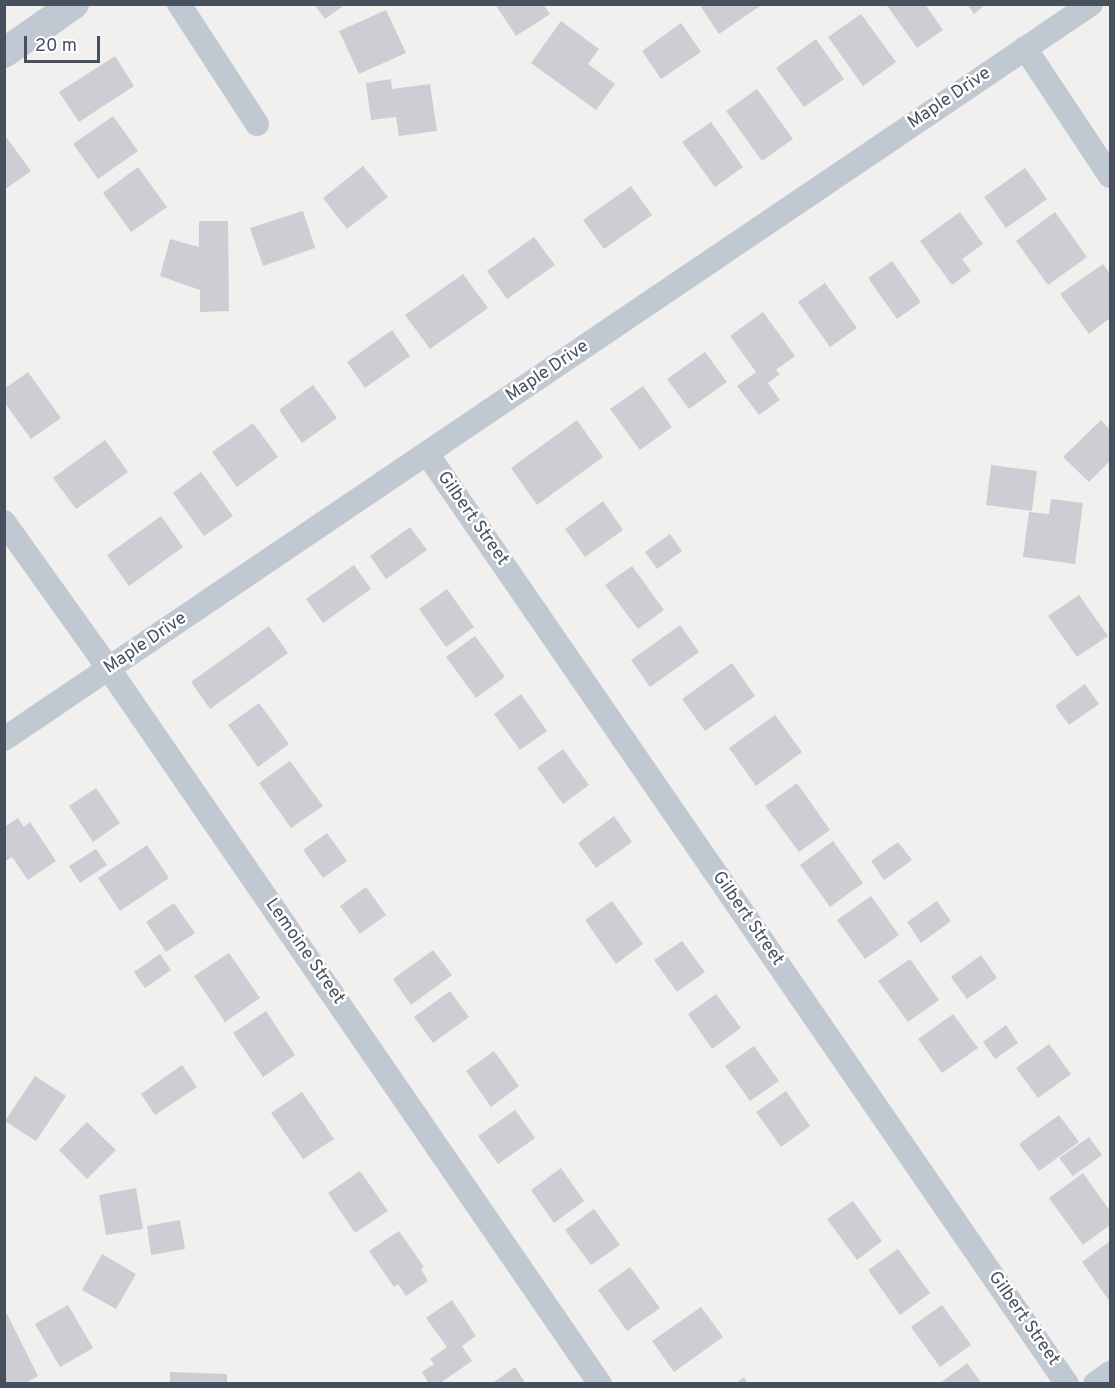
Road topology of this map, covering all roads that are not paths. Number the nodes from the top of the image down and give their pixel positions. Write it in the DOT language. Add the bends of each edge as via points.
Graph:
graph roads {
  1 [pos="74,4"];
  2 [pos="179,4"];
  3 [pos="1091,4"];
  4 [pos="1025,48"];
  5 [pos="4,53"];
  6 [pos="257,124"];
  7 [pos="1110,176"];
  8 [pos="428,455"];
  9 [pos="4,522"];
  10 [pos="109,669"];
  11 [pos="4,739"];
  12 [pos="1110,1373"];
  13 [pos="600,1383"];
  14 [pos="1067,1383"];
  15 [pos="1095,1383"];
  1 -- 5 [label="street"];
  2 -- 6 [label="street"];
  3 -- 4 [label="street, Maple Drive"];
  4 -- 7 [label="street"];
  4 -- 8 [label="street, Maple Drive"];
  8 -- 10 [label="street, Maple Drive"];
  8 -- 14 [label="street, Gilbert Street"];
  9 -- 10 [label="street, Lemoine Street"];
  10 -- 11 [label="street, Maple Drive"];
  10 -- 13 [label="street, Lemoine Street"];
  12 -- 15 [label="street"];
}
